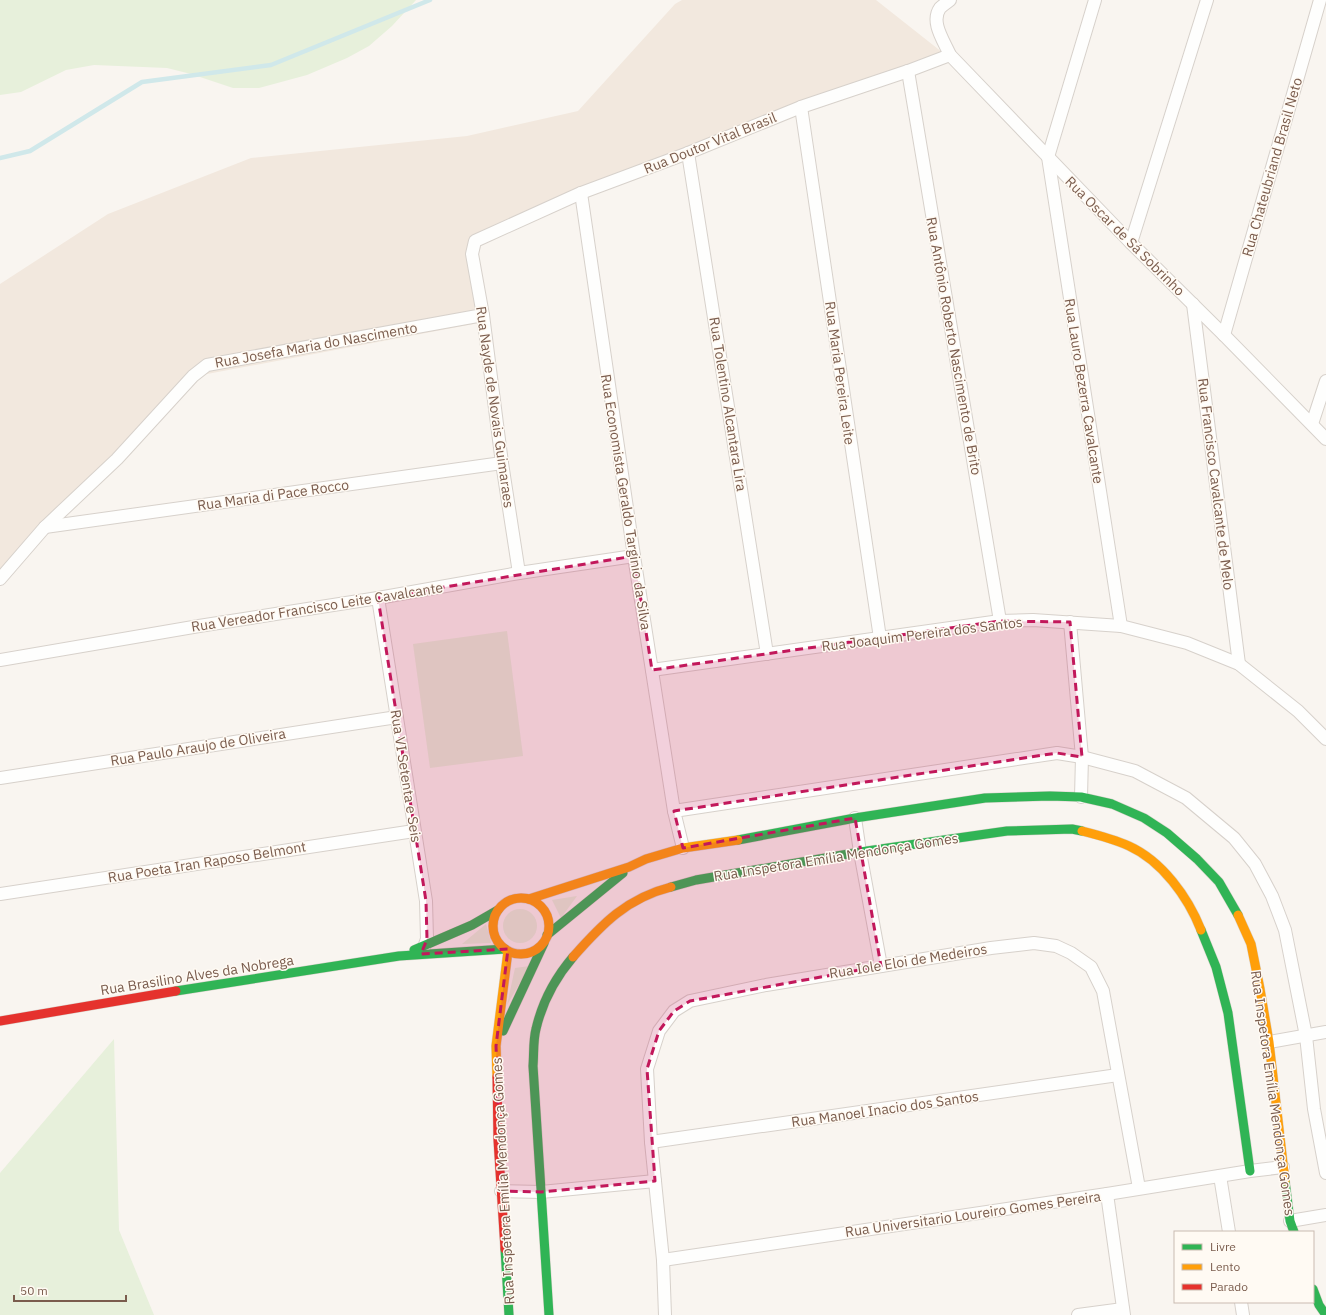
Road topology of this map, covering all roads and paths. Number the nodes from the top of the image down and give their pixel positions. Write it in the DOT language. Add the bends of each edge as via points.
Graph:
graph roads {
  1 [pos="950,0"];
  2 [pos="1095,0"];
  3 [pos="1207,0"];
  4 [pos="1320,0"];
  5 [pos="950,55"];
  6 [pos="908,71"];
  7 [pos="801,107"];
  8 [pos="688,153"];
  9 [pos="1048,157"];
  10 [pos="581,193"];
  11 [pos="475,241"];
  12 [pos="1131,243"];
  13 [pos="1193,304"];
  14 [pos="483,315"];
  15 [pos="1224,335"];
  16 [pos="1326,380"];
  17 [pos="1312,424"];
  18 [pos="1326,439"];
  19 [pos="502,463"];
  20 [pos="45,527"];
  21 [pos="634,556"];
  22 [pos="520,573"];
  23 [pos="0,579"];
  24 [pos="378,598"];
  25 [pos="1000,621"];
  26 [pos="1070,622"];
  27 [pos="1121,626"];
  28 [pos="880,638"];
  29 [pos="767,654"];
  30 [pos="0,660"];
  31 [pos="1240,664"];
  32 [pos="652,670"];
  33 [pos="397,717"];
  34 [pos="1326,739"];
  35 [pos="1082,757"];
  36 [pos="0,778"];
  37 [pos="1081,797"];
  38 [pos="674,811"];
  39 [pos="855,818"];
  40 [pos="414,830"];
  41 [pos="683,848"];
  42 [pos="860,852"];
  43 [pos="629,867"];
  44 [pos="0,894"];
  45 [pos="528,900"];
  46 [pos="498,910"];
  47 [pos="546,938"];
  48 [pos="423,949"];
  49 [pos="507,950"];
  50 [pos="881,966"];
  51 [pos="1,1018"];
  52 [pos="1326,1032"];
  53 [pos="1306,1036"];
  54 [pos="1269,1042"];
  55 [pos="496,1046"];
  56 [pos="1118,1076"];
  57 [pos="651,1142"];
  58 [pos="1283,1167"];
  59 [pos="1250,1171"];
  60 [pos="1326,1173"];
  61 [pos="1220,1176"];
  62 [pos="655,1181"];
  63 [pos="1139,1188"];
  64 [pos="501,1191"];
  65 [pos="541,1192"];
  66 [pos="1106,1194"];
  67 [pos="1326,1215"];
  68 [pos="1292,1227"];
  69 [pos="1229,1231"];
  70 [pos="663,1260"];
  71 [pos="1314,1292"];
  72 [pos="1241,1303"];
  73 [pos="1123,1312"];
  74 [pos="509,1315"];
  75 [pos="549,1315"];
  76 [pos="665,1315"];
  77 [pos="1078,1315"];
  78 [pos="1243,1315"];
  79 [pos="1326,1315"];
  1 -- 5 [label="street, Rua Oscar de Sá Sobrinho" via="941,7 936,24"];
  2 -- 9 [label="street"];
  3 -- 12 [label="street"];
  4 -- 15 [label="street, Rua Chateubriand Brasil Neto"];
  5 -- 6 [label="street, Rua Doutor Vital Brasil"];
  5 -- 9 [label="street, Rua Oscar de Sá Sobrinho"];
  6 -- 7 [label="street, Rua Doutor Vital Brasil"];
  6 -- 25 [label="street, Rua Antônio Roberto Nascimento de Brito"];
  7 -- 8 [label="street, Rua Doutor Vital Brasil"];
  7 -- 28 [label="street, Rua Maria Pereira Leite"];
  8 -- 10 [label="street, Rua Doutor Vital Brasil"];
  8 -- 29 [label="street, Rua Tolentino Alcantara Lira"];
  9 -- 12 [label="street, Rua Oscar de Sá Sobrinho"];
  9 -- 27 [label="street, Rua Lauro Bezerra Cavalcante"];
  10 -- 11 [label="street, Rua Doutor Vital Brasil"];
  10 -- 21 [label="street, Rua Economista Geraldo Targinio da Silva"];
  11 -- 14 [label="street, Rua Nayde de Novais Guimaraes" via="472,254"];
  12 -- 13 [label="street, Rua Oscar de Sá Sobrinho"];
  13 -- 15 [label="street, Rua Oscar de Sá Sobrinho"];
  13 -- 31 [label="street, Rua Francisco Cavalcante de Melo"];
  14 -- 19 [label="street, Rua Nayde de Novais Guimaraes"];
  14 -- 20 [label="street, Rua Josefa Maria do Nascimento" via="207,365 193,376 117,459"];
  15 -- 17 [label="street, Rua Oscar de Sá Sobrinho"];
  16 -- 17 [label="street"];
  17 -- 18 [label="street, Rua Oscar de Sá Sobrinho"];
  19 -- 20 [label="street, Rua Maria di Pace Rocco"];
  19 -- 22 [label="street, Rua Nayde de Novais Guimaraes"];
  20 -- 23 [label="street, Rua Josefa Maria do Nascimento"];
  21 -- 22 [label="street, Rua Vereador Francisco Leite Cavalcante"];
  21 -- 32 [label="street, Rua Economista Geraldo Targinio da Silva"];
  22 -- 24 [label="street, Rua Vereador Francisco Leite Cavalcante"];
  24 -- 30 [label="street, Rua Vereador Francisco Leite Cavalcante"];
  24 -- 33 [label="street, Rua VI Setenta e Seis"];
  25 -- 26 [label="street, Rua Joaquim Pereira dos Santos"];
  25 -- 28 [label="street, Rua Joaquim Pereira dos Santos"];
  26 -- 27 [label="street, Rua Joaquim Pereira dos Santos"];
  26 -- 35 [label="street"];
  27 -- 31 [label="street, Rua Joaquim Pereira dos Santos" via="1187,643"];
  28 -- 29 [label="street, Rua Joaquim Pereira dos Santos"];
  29 -- 32 [label="street, Rua Joaquim Pereira dos Santos"];
  31 -- 34 [label="street, Rua Joaquim Pereira dos Santos" via="1298,711"];
  32 -- 38 [label="street, Rua Economista Geraldo Targinio da Silva"];
  33 -- 36 [label="street, Rua Paulo Araujo de Oliveira"];
  33 -- 40 [label="street, Rua VI Setenta e Seis"];
  35 -- 37 [label="street"];
  35 -- 38 [label="street" via="1057,753"];
  35 -- 53 [label="street" via="1135,771 1186,798 1234,838 1255,864 1272,896 1285,930"];
  37 -- 39 [label="main road, Rua Inspetora Emília Mendonça Gomes" via="985,798"];
  37 -- 54 [label="main road, Rua Inspetora Emília Mendonça Gomes" via="1112,804 1144,818 1192,854 1219,882 1236,911 1250,944"];
  38 -- 41 [label="street"];
  39 -- 41 [label="main road, Rua Inspetora Emília Mendonça Gomes"];
  39 -- 42 [label="street"];
  40 -- 44 [label="street, Rua Poeta Iran Raposo Belmont"];
  40 -- 48 [label="street, Rua VI Setenta e Seis" via="428,925"];
  41 -- 43 [label="main road, Rua Inspetora Emília Mendonça Gomes"];
  42 -- 50 [label="street"];
  42 -- 59 [label="main road, Rua Inspetora Emília Mendonça Gomes" via="1007,830 1072,828 1130,846 1157,864 1179,890 1197,919 1216,967 1228,1013"];
  42 -- 65 [label="main road, Rua Inspetora Emília Mendonça Gomes" via="696,880 662,889 621,909 592,935 547,996 536,1029 533,1066"];
  43 -- 45 [label="main road, Rua Inspetora Emília Mendonça Gomes"];
  43 -- 47 [label="main road, Rua Inspetora Emília Mendonça Gomes"];
  45 -- 46 [label="main road" via="512,900"];
  45 -- 47 [label="main road" via="535,902 545,913 549,927"];
  46 -- 48 [label="main road, Rua Brasilino Alves da Nobrega"];
  46 -- 49 [label="main road" via="494,931 500,944"];
  47 -- 49 [label="main road" via="536,950 525,954"];
  47 -- 55 [label="main road, Rua Inspetora Emília Mendonça Gomes"];
  48 -- 49 [label="main road, Rua Brasilino Alves da Nobrega"];
  48 -- 51 [label="main road, Rua Brasilino Alves da Nobrega" via="399,956"];
  49 -- 55 [label="main road, Rua Inspetora Emília Mendonça Gomes"];
  50 -- 56 [label="street, Rua Iole Eloi de Medeiros" via="1034,943 1056,946 1091,967 1103,991"];
  50 -- 57 [label="street, Rua Iole Eloi de Medeiros" via="766,985 690,1001 674,1011 659,1031 647,1069"];
  52 -- 53 [label="street"];
  53 -- 54 [label="street"];
  53 -- 60 [label="street" via="1314,1109"];
  54 -- 58 [label="main road, Rua Inspetora Emília Mendonça Gomes"];
  55 -- 64 [label="main road, Rua Inspetora Emília Mendonça Gomes"];
  56 -- 57 [label="street, Rua Manoel Inacio dos Santos"];
  56 -- 63 [label="street, Rua Iole Eloi de Medeiros"];
  57 -- 62 [label="street, Rua Iole Eloi de Medeiros"];
  58 -- 59 [label="street, Rua Universitario Loureiro Gomes Pereira"];
  58 -- 68 [label="main road, Rua Inspetora Emília Mendonça Gomes"];
  59 -- 61 [label="street, Rua Universitario Loureiro Gomes Pereira"];
  61 -- 63 [label="street, Rua Universitario Loureiro Gomes Pereira"];
  61 -- 69 [label="street"];
  62 -- 65 [label="street"];
  62 -- 70 [label="street, Rua Iole Eloi de Medeiros"];
  63 -- 66 [label="street, Rua Universitario Loureiro Gomes Pereira"];
  64 -- 65 [label="street"];
  64 -- 74 [label="main road, Rua Inspetora Emília Mendonça Gomes"];
  65 -- 75 [label="main road, Rua Inspetora Emília Mendonça Gomes"];
  66 -- 70 [label="street, Rua Universitario Loureiro Gomes Pereira"];
  66 -- 73 [label="street"];
  67 -- 68 [label="street"];
  70 -- 76 [label="street, Rua Iole Eloi de Medeiros"];
  71 -- 79 [label="main road"];
  72 -- 78 [label="street"];
  73 -- 77 [label="street"];
}
